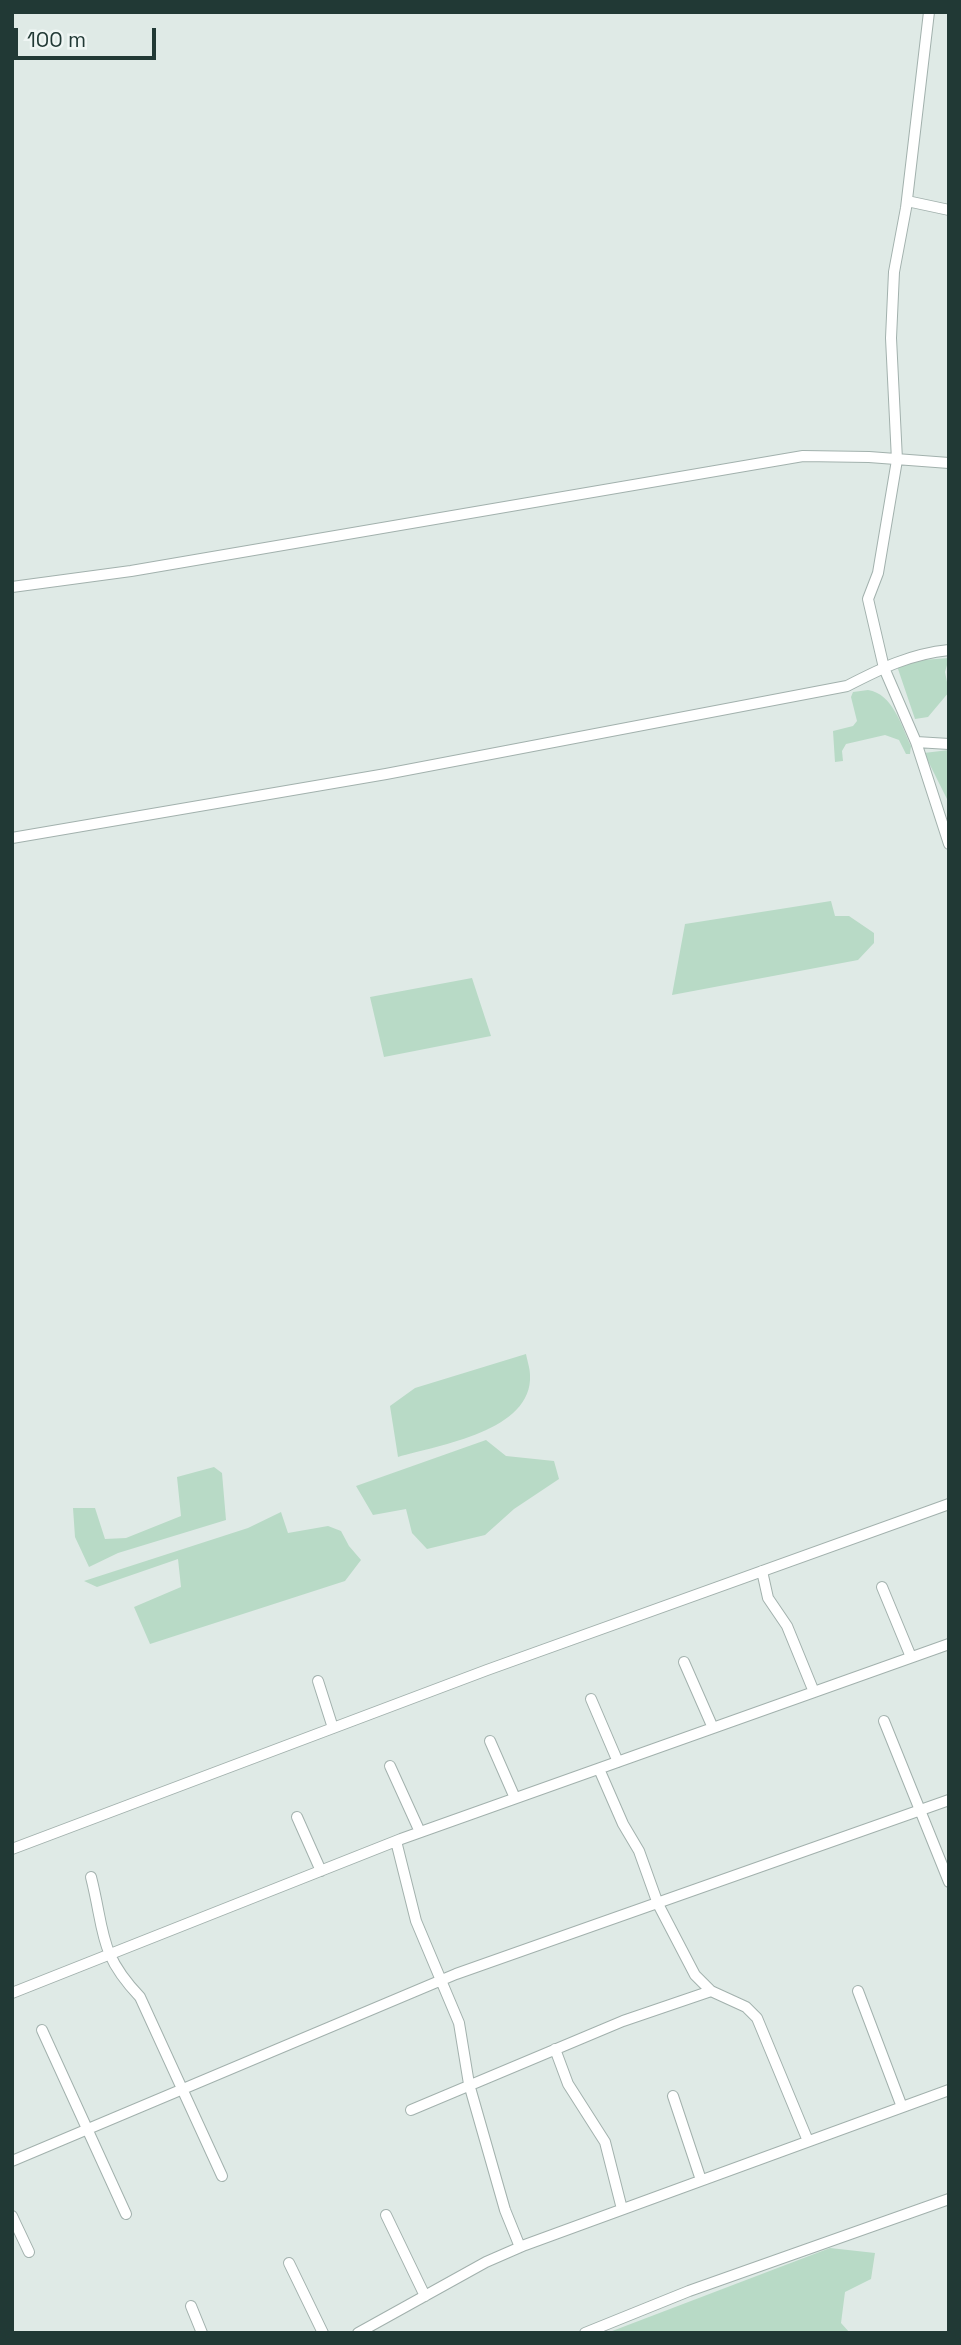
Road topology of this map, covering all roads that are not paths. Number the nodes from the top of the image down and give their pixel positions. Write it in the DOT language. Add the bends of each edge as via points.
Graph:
graph roads {
  1 [pos="929,12"];
  2 [pos="907,201"];
  3 [pos="949,210"];
  4 [pos="897,460"];
  5 [pos="949,463"];
  6 [pos="12,587"];
  7 [pos="949,650"];
  8 [pos="884,667"];
  9 [pos="916,742"];
  10 [pos="949,744"];
  11 [pos="12,838"];
  12 [pos="949,844"];
  13 [pos="949,1504"];
  14 [pos="762,1571"];
  15 [pos="882,1587"];
  16 [pos="949,1644"];
  17 [pos="911,1657"];
  18 [pos="684,1662"];
  19 [pos="318,1681"];
  20 [pos="814,1692"];
  21 [pos="591,1699"];
  22 [pos="884,1721"];
  23 [pos="333,1728"];
  24 [pos="713,1728"];
  25 [pos="490,1741"];
  26 [pos="618,1762"];
  27 [pos="390,1766"];
  28 [pos="599,1769"];
  29 [pos="515,1798"];
  30 [pos="949,1800"];
  31 [pos="918,1811"];
  32 [pos="297,1817"];
  33 [pos="420,1832"];
  34 [pos="396,1841"];
  35 [pos="12,1849"];
  36 [pos="321,1871"];
  37 [pos="91,1877"];
  38 [pos="949,1882"];
  39 [pos="658,1904"];
  40 [pos="107,1955"];
  41 [pos="440,1980"];
  42 [pos="711,1991"];
  43 [pos="858,1991"];
  44 [pos="12,1993"];
  45 [pos="42,2030"];
  46 [pos="555,2049"];
  47 [pos="469,2084"];
  48 [pos="183,2090"];
  49 [pos="949,2090"];
  50 [pos="673,2096"];
  51 [pos="902,2107"];
  52 [pos="411,2110"];
  53 [pos="88,2129"];
  54 [pos="808,2141"];
  55 [pos="12,2161"];
  56 [pos="222,2176"];
  57 [pos="701,2180"];
  58 [pos="949,2199"];
  59 [pos="622,2209"];
  60 [pos="127,2214"];
  61 [pos="386,2215"];
  62 [pos="12,2217"];
  63 [pos="520,2247"];
  64 [pos="29,2252"];
  65 [pos="289,2263"];
  66 [pos="425,2296"];
  67 [pos="191,2306"];
  68 [pos="202,2333"];
  69 [pos="323,2333"];
  70 [pos="358,2333"];
  71 [pos="584,2333"];
  1 -- 2 [label="street"];
  2 -- 3 [label="street"];
  2 -- 4 [label="street" via="894,272 891,338"];
  4 -- 5 [label="street"];
  4 -- 6 [label="street" via="803,456 131,571"];
  4 -- 8 [label="street" via="878,573 869,599"];
  7 -- 8 [label="street" via="895,660"];
  8 -- 9 [label="street"];
  8 -- 11 [label="street" via="847,686 386,774"];
  9 -- 10 [label="street"];
  9 -- 12 [label="street"];
  13 -- 14 [label="street"];
  14 -- 20 [label="street" via="768,1598 788,1626"];
  14 -- 23 [label="street"];
  15 -- 17 [label="street"];
  16 -- 17 [label="street"];
  17 -- 20 [label="street"];
  18 -- 24 [label="street"];
  19 -- 23 [label="street"];
  20 -- 24 [label="street"];
  21 -- 26 [label="street"];
  22 -- 31 [label="street"];
  23 -- 35 [label="street"];
  24 -- 26 [label="street"];
  25 -- 29 [label="street"];
  26 -- 28 [label="street"];
  27 -- 33 [label="street"];
  28 -- 29 [label="street"];
  28 -- 39 [label="street" via="639,1850"];
  29 -- 33 [label="street"];
  30 -- 31 [label="street"];
  31 -- 38 [label="street"];
  31 -- 39 [label="street"];
  32 -- 36 [label="street"];
  33 -- 34 [label="street"];
  34 -- 36 [label="street"];
  34 -- 41 [label="street" via="416,1920"];
  36 -- 40 [label="street"];
  37 -- 40 [label="street"];
  39 -- 41 [label="street"];
  39 -- 42 [label="street" via="695,1975"];
  40 -- 44 [label="street"];
  40 -- 48 [label="street" via="140,1997"];
  41 -- 47 [label="street" via="459,2023"];
  41 -- 48 [label="street"];
  42 -- 46 [label="street"];
  42 -- 54 [label="street" via="746,2007 757,2018"];
  43 -- 51 [label="street"];
  45 -- 53 [label="street"];
  46 -- 47 [label="street"];
  46 -- 59 [label="street" via="568,2084 604,2142"];
  47 -- 52 [label="street"];
  47 -- 63 [label="street"];
  48 -- 53 [label="street"];
  48 -- 56 [label="street"];
  49 -- 51 [label="street"];
  50 -- 57 [label="street"];
  51 -- 54 [label="street"];
  53 -- 55 [label="street"];
  53 -- 60 [label="street"];
  54 -- 57 [label="street"];
  57 -- 59 [label="street"];
  58 -- 71 [label="street"];
  59 -- 63 [label="street"];
  61 -- 66 [label="street"];
  62 -- 64 [label="street"];
  63 -- 66 [label="street"];
  65 -- 69 [label="street"];
  66 -- 70 [label="street"];
  67 -- 68 [label="street"];
}
